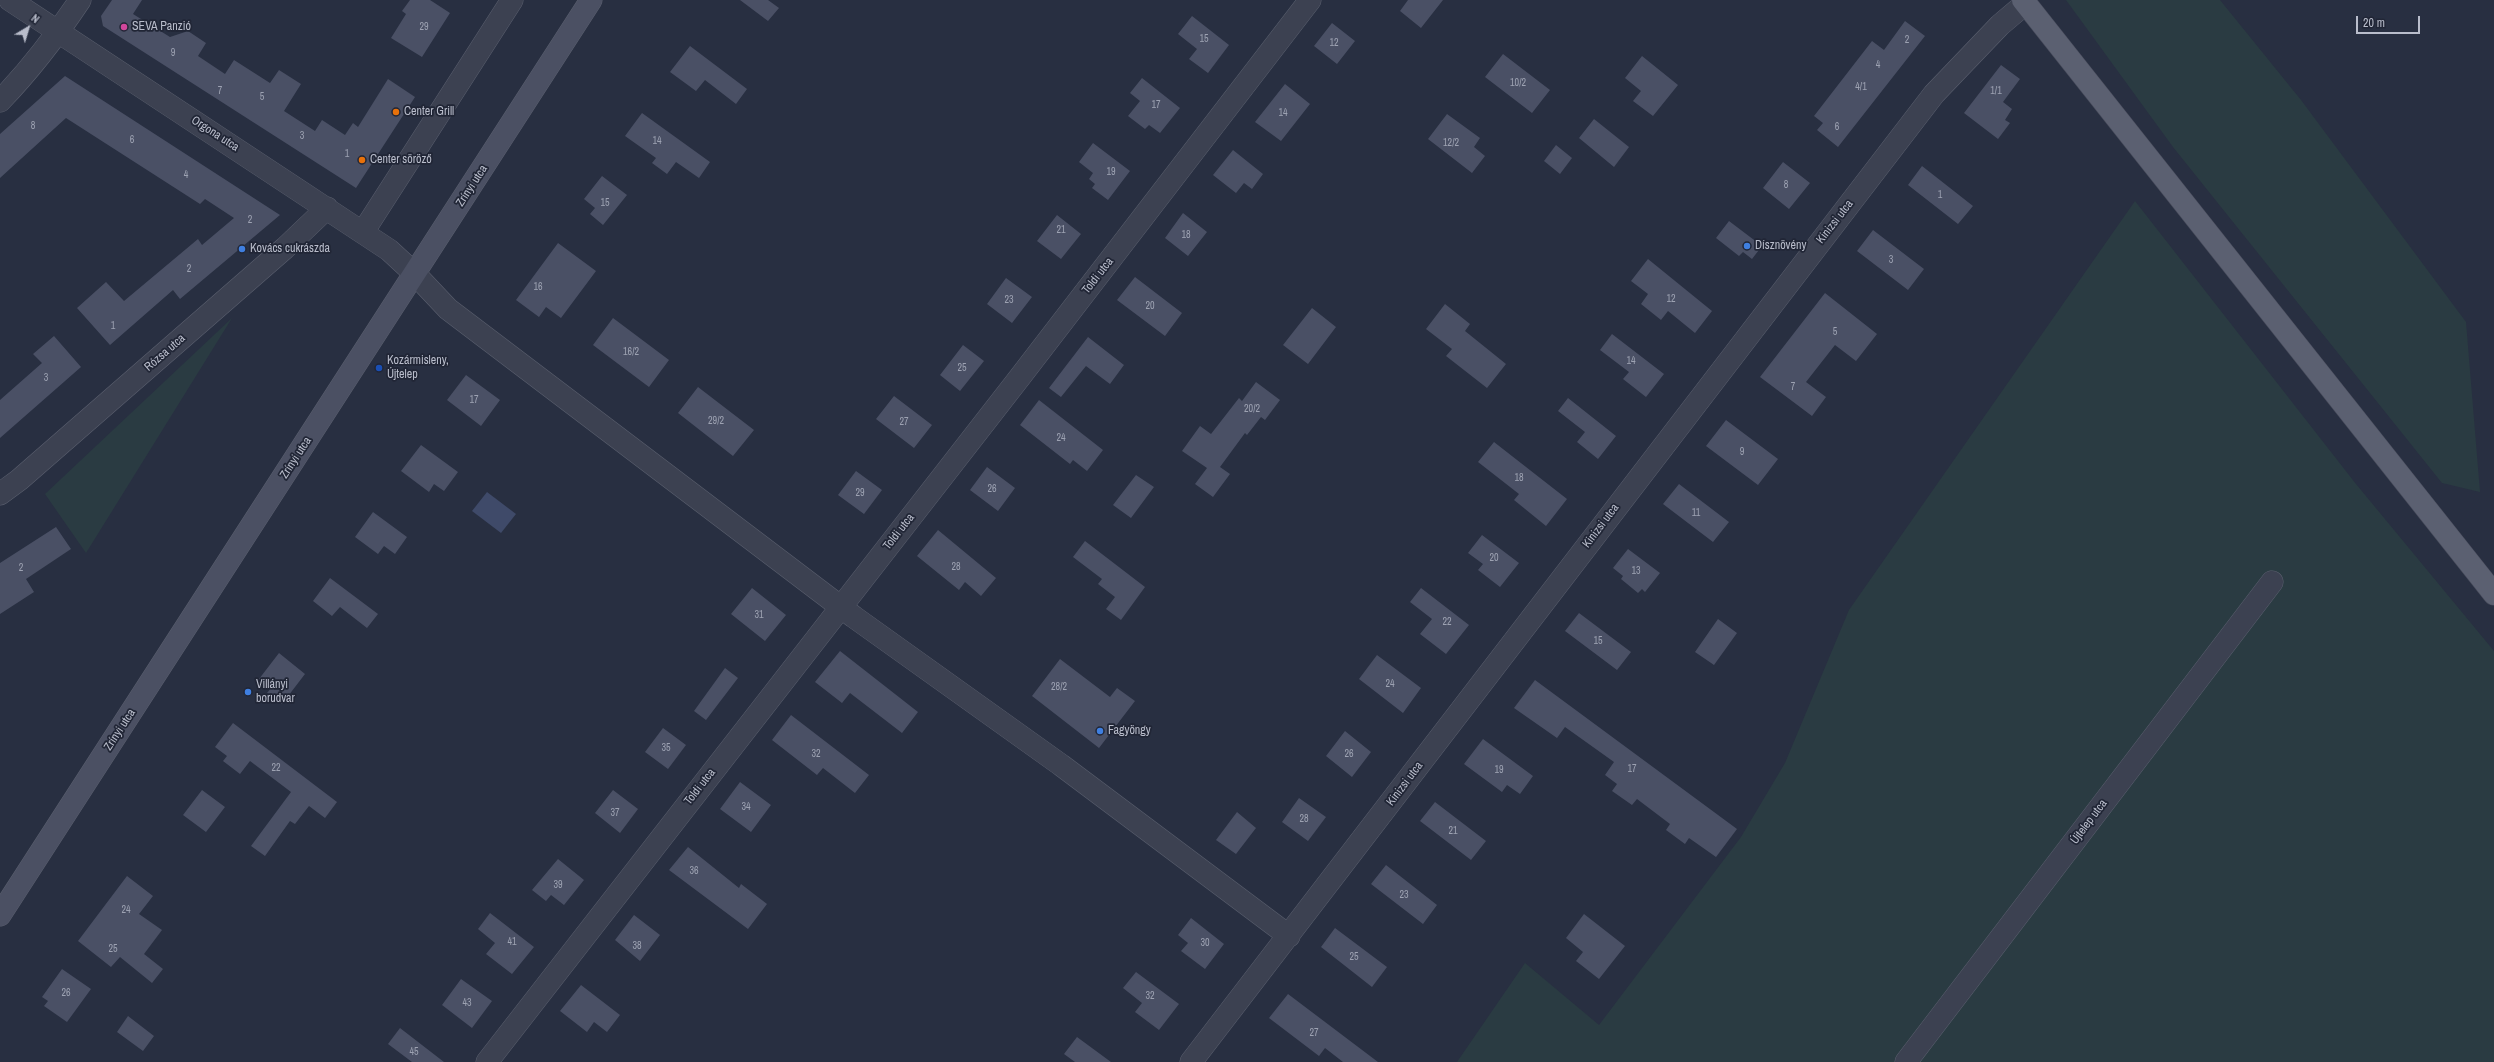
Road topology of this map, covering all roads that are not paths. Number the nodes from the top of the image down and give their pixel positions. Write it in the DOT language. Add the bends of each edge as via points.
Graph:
graph roads {
  1 [pos="10,0"];
  2 [pos="80,0"];
  3 [pos="512,0"];
  4 [pos="591,0"];
  5 [pos="1310,0"];
  6 [pos="2025,1"];
  7 [pos="59,31"];
  8 [pos="0,101"];
  9 [pos="327,208"];
  10 [pos="363,232"];
  11 [pos="415,274"];
  12 [pos="0,494"];
  13 [pos="2272,582"];
  14 [pos="2494,594"];
  15 [pos="841,606"];
  16 [pos="0,915"];
  17 [pos="1289,936"];
  18 [pos="487,1062"];
  19 [pos="1191,1062"];
  20 [pos="1906,1062"];
  1 -- 7 [label="street, Orgona utca"];
  2 -- 7 [label="street"];
  3 -- 10 [label="street"];
  4 -- 11 [label="main road, Zrínyi utca"];
  5 -- 15 [label="street, Toldi utca"];
  6 -- 14 [label="main road"];
  6 -- 17 [label="street, Kinizsi utca" via="1934,94"];
  7 -- 8 [label="street" via="23,77"];
  7 -- 9 [label="street, Orgona utca"];
  9 -- 10 [label="street, Orgona utca"];
  9 -- 12 [label="street, Rózsa utca" via="159,359"];
  10 -- 11 [label="street, Orgona utca"];
  11 -- 15 [label="street, Orgona utca" via="448,309"];
  11 -- 16 [label="main road, Zrínyi utca"];
  13 -- 20 [label="street, Újtelep utca"];
  15 -- 17 [label="street, Orgona utca" via="1061,765"];
  15 -- 18 [label="street, Toldi utca"];
  17 -- 19 [label="street, Kinizsi utca"];
}
